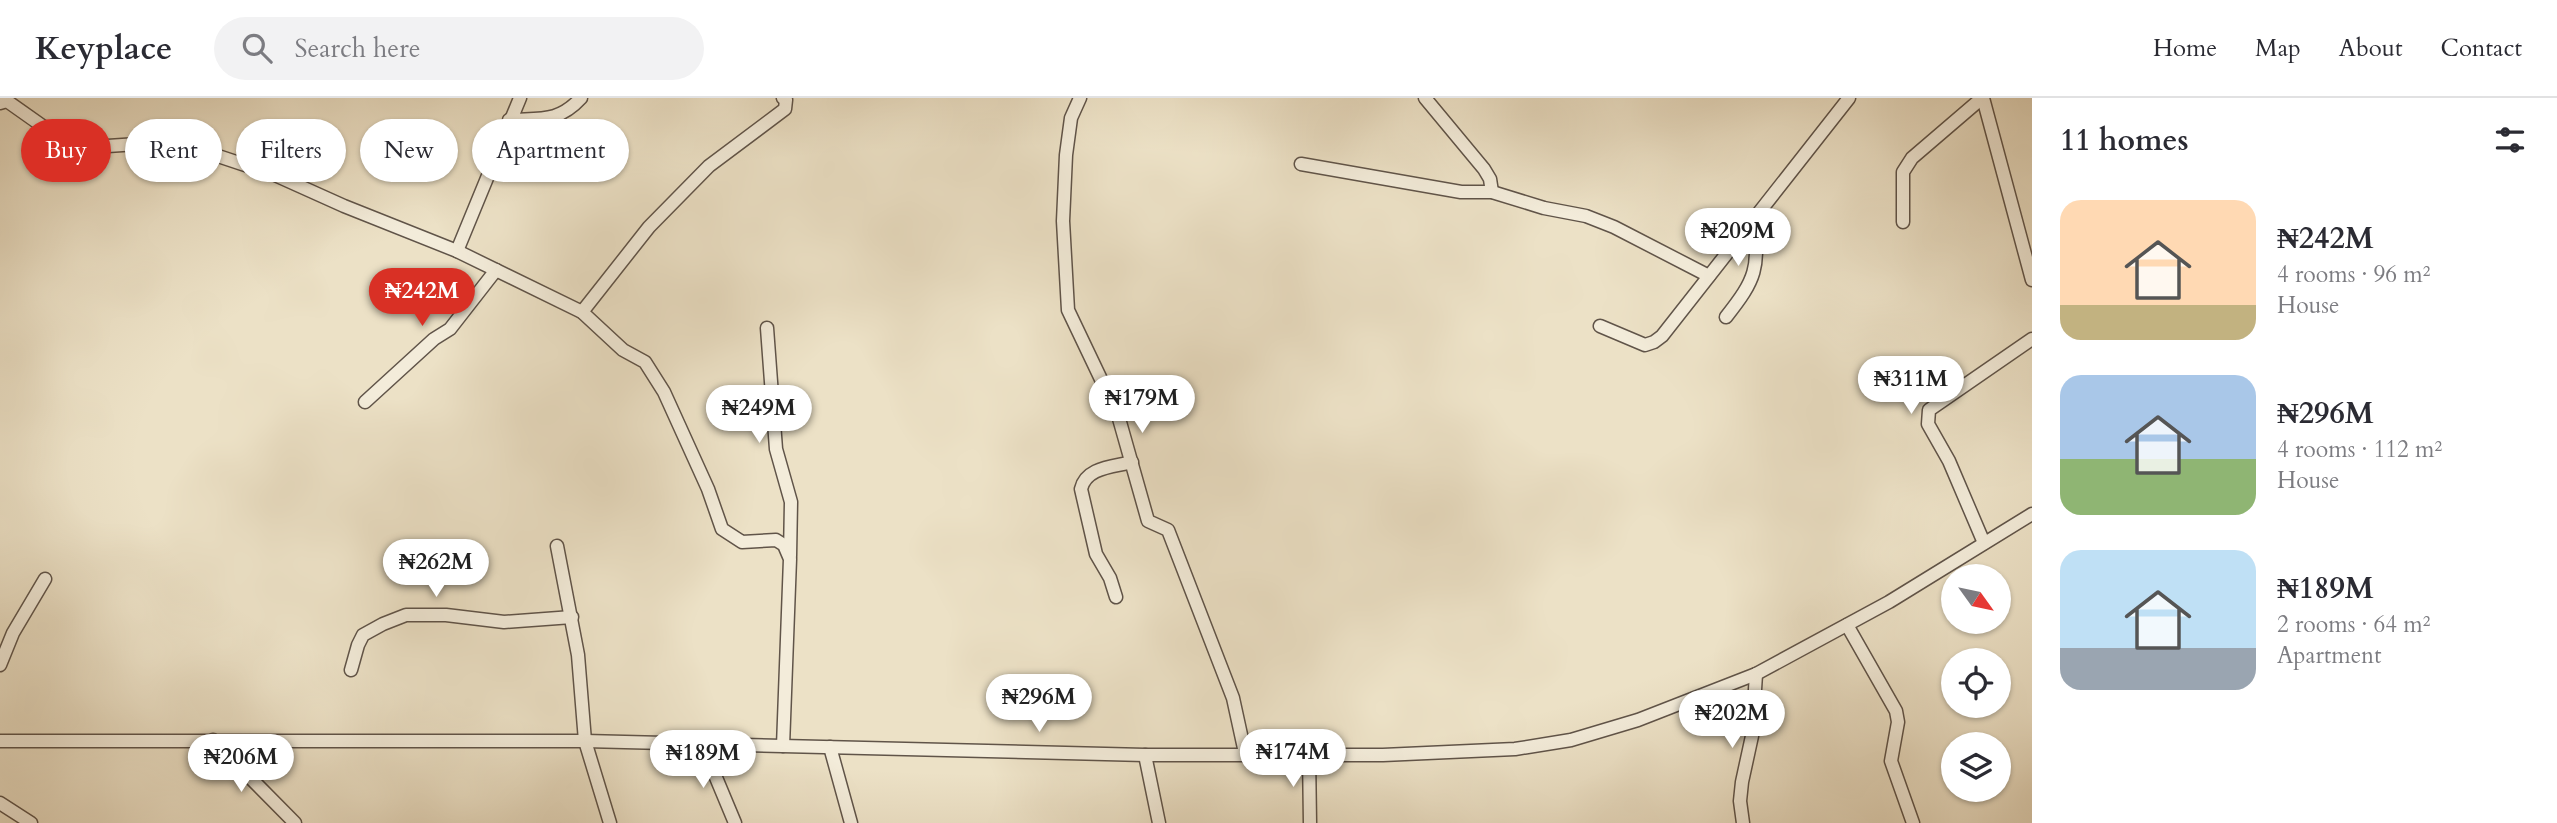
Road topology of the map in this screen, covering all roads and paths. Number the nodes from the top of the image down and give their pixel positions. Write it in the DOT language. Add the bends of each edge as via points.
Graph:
graph roads {
  1 [pos="520,98"];
  2 [pos="581,98"];
  3 [pos="783,98"];
  4 [pos="1080,98"];
  5 [pos="1425,98"];
  6 [pos="1849,98"];
  7 [pos="1982,98"];
  8 [pos="19,102"];
  9 [pos="0,103"];
  10 [pos="510,119"];
  11 [pos="525,119"];
  12 [pos="1301,164"];
  13 [pos="484,182"];
  14 [pos="1492,192"];
  15 [pos="1753,219"];
  16 [pos="1903,222"];
  17 [pos="457,251"];
  18 [pos="496,270"];
  19 [pos="1709,276"];
  20 [pos="2032,280"];
  21 [pos="582,312"];
  22 [pos="1726,317"];
  23 [pos="1600,326"];
  24 [pos="767,328"];
  25 [pos="2032,340"];
  26 [pos="365,402"];
  27 [pos="1132,462"];
  28 [pos="2032,514"];
  29 [pos="1984,543"];
  30 [pos="557,546"];
  31 [pos="790,559"];
  32 [pos="45,579"];
  33 [pos="1116,597"];
  34 [pos="572,617"];
  35 [pos="1847,625"];
  36 [pos="0,665"];
  37 [pos="351,670"];
  38 [pos="1756,674"];
  39 [pos="212,740"];
  40 [pos="0,741"];
  41 [pos="585,741"];
  42 [pos="702,744"];
  43 [pos="783,746"];
  44 [pos="830,747"];
  45 [pos="1245,753"];
  46 [pos="1309,754"];
  47 [pos="1145,755"];
  48 [pos="0,803"];
  49 [pos="31,823"];
  50 [pos="295,823"];
  51 [pos="610,823"];
  52 [pos="735,823"];
  53 [pos="851,823"];
  54 [pos="1159,823"];
  55 [pos="1310,823"];
  56 [pos="1743,823"];
  57 [pos="1913,823"];
  1 -- 10 [label="street"];
  2 -- 11 [label="street" via="565,114"];
  3 -- 21 [label="street" via="785,109 709,166 649,228"];
  4 -- 27 [label="street" via="1071,118 1066,155 1067,303 1118,415"];
  5 -- 14 [label="street" via="1484,169"];
  6 -- 15 [label="street"];
  7 -- 16 [label="street" via="1912,158 1903,172"];
  7 -- 20 [label="street"];
  8 -- 9 [label="street"];
  8 -- 17 [label="street" via="65,142 79,148 167,142 191,147 275,175"];
  12 -- 14 [label="street" via="1461,192"];
  13 -- 17 [label="street"];
  14 -- 19 [label="street" via="1586,216"];
  15 -- 19 [label="street"];
  15 -- 22 [label="street" via="1756,266 1752,280"];
  17 -- 18 [label="street"];
  18 -- 21 [label="street"];
  18 -- 26 [label="street" via="450,329"];
  19 -- 23 [label="street" via="1654,342 1645,345"];
  21 -- 31 [label="street" via="622,350 645,362 664,392 722,529 742,542 776,540"];
  24 -- 31 [label="street" via="776,449 791,502"];
  25 -- 29 [label="street" via="1929,410 1927,417"];
  27 -- 33 [label="street" via="1088,473 1081,489 1096,554"];
  27 -- 45 [label="street" via="1148,521 1168,530 1233,698"];
  28 -- 29 [label="street"];
  29 -- 35 [label="street"];
  30 -- 34 [label="street"];
  31 -- 43 [label="street"];
  32 -- 36 [label="street"];
  34 -- 37 [label="street" via="504,622 406,615 363,635"];
  34 -- 41 [label="street"];
  35 -- 38 [label="street"];
  35 -- 57 [label="street" via="1896,711 1891,761"];
  38 -- 46 [label="street" via="1638,720 1570,740 1515,749"];
  38 -- 56 [label="street" via="1752,736 1740,801"];
  39 -- 40 [label="street"];
  39 -- 41 [label="street"];
  39 -- 50 [label="street"];
  41 -- 42 [label="street"];
  41 -- 51 [label="street"];
  42 -- 43 [label="street"];
  42 -- 52 [label="street"];
  43 -- 44 [label="street"];
  44 -- 47 [label="street"];
  44 -- 53 [label="street"];
  45 -- 46 [label="street"];
  45 -- 47 [label="street"];
  46 -- 55 [label="street"];
  47 -- 54 [label="street"];
  48 -- 49 [label="street"];
}
